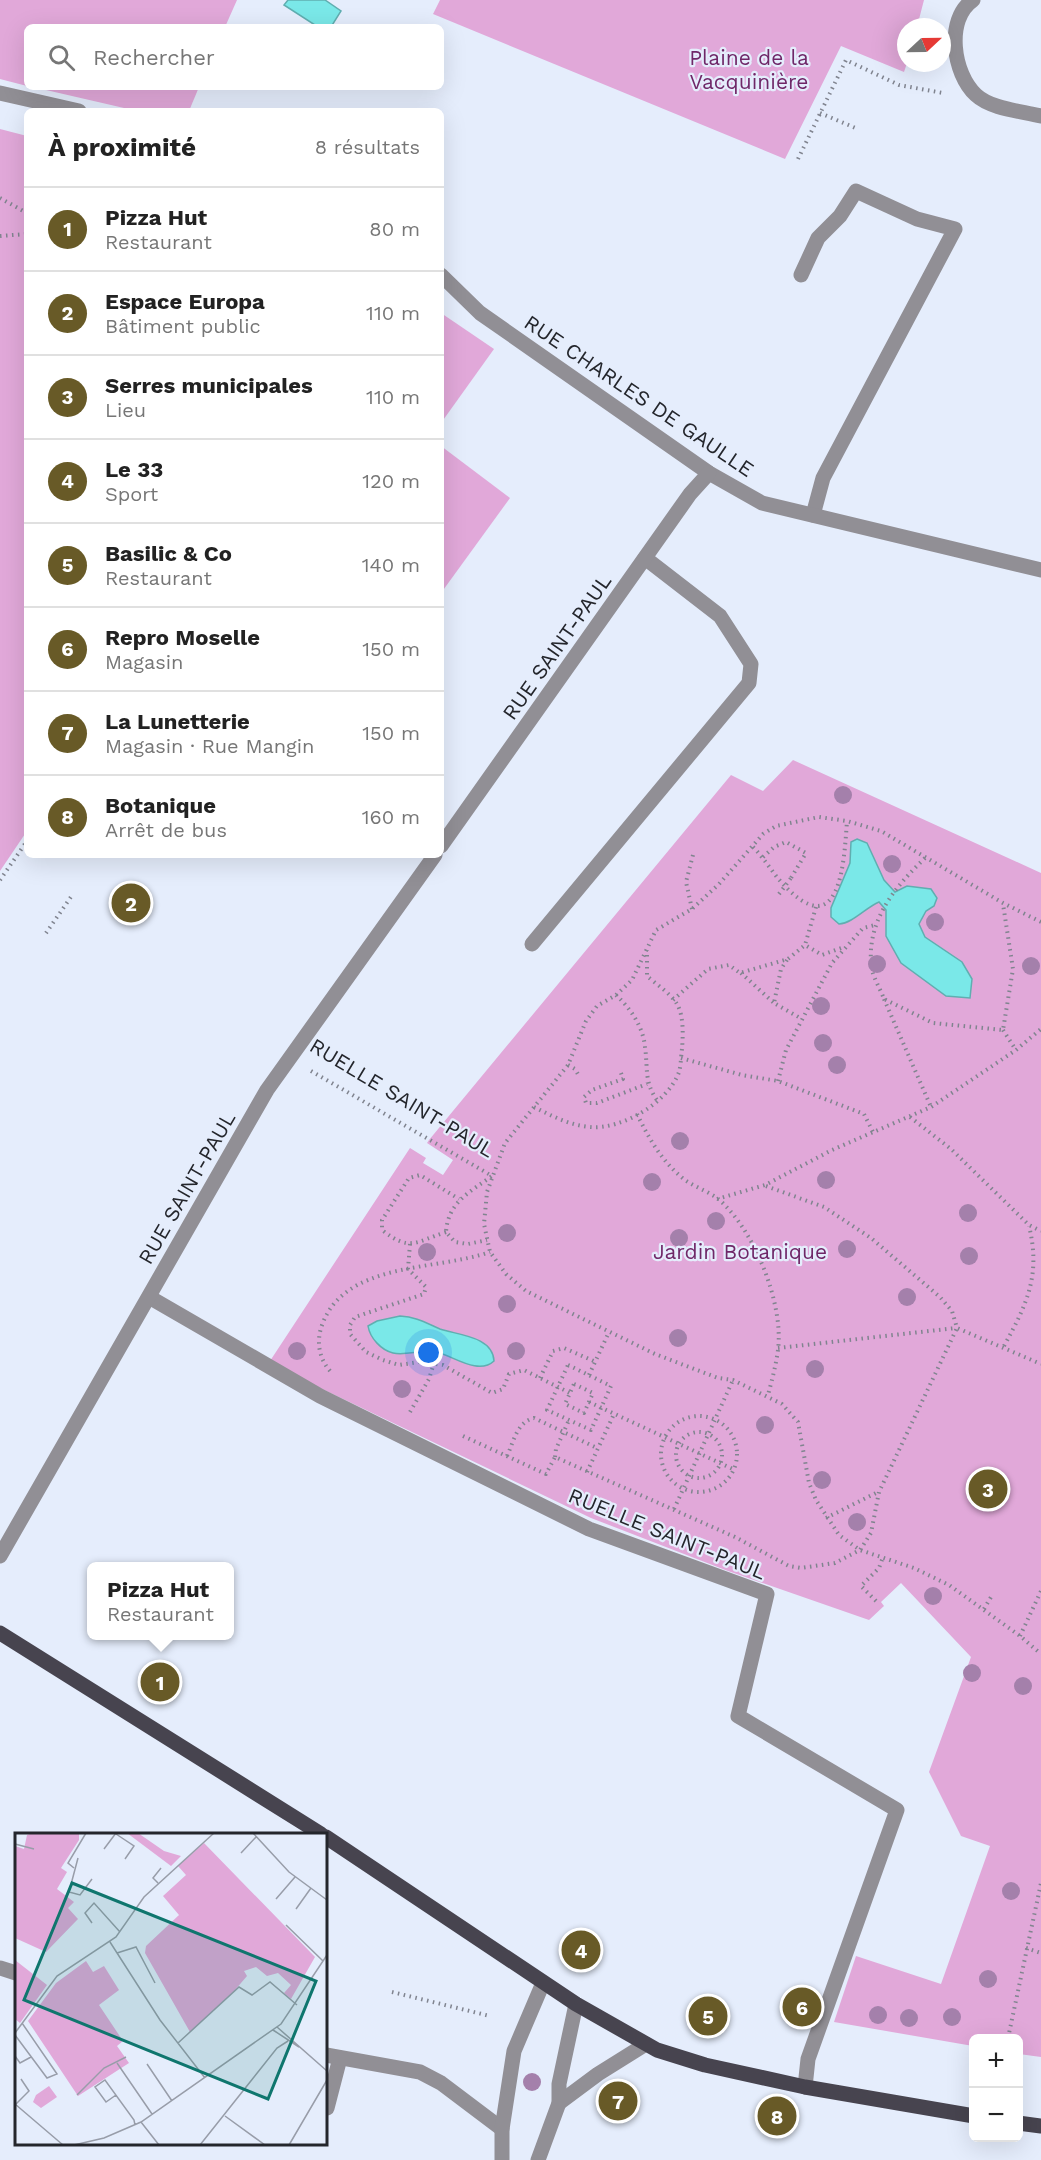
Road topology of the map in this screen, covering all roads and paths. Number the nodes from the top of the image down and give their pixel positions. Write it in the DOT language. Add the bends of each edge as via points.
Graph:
graph roads {
  1 [pos="973,0"];
  2 [pos="964,79"];
  3 [pos="0,93"];
  4 [pos="66,108"];
  5 [pos="820,113"];
  6 [pos="1041,116"];
  7 [pos="858,129"];
  8 [pos="798,159"];
  9 [pos="0,198"];
  10 [pos="24,211"];
  11 [pos="24,234"];
  12 [pos="0,236"];
  13 [pos="801,275"];
  14 [pos="444,278"];
  15 [pos="709,472"];
  16 [pos="813,515"];
  17 [pos="645,558"];
  18 [pos="1041,570"];
  19 [pos="848,821"];
  20 [pos="444,842"];
  21 [pos="24,845"];
  22 [pos="753,847"];
  23 [pos="693,855"];
  24 [pos="763,857"];
  25 [pos="433,858"];
  26 [pos="925,858"];
  27 [pos="0,880"];
  28 [pos="73,894"];
  29 [pos="779,894"];
  30 [pos="1003,903"];
  31 [pos="816,907"];
  32 [pos="692,909"];
  33 [pos="1041,922"];
  34 [pos="875,925"];
  35 [pos="46,933"];
  36 [pos="532,944"];
  37 [pos="805,945"];
  38 [pos="846,947"];
  39 [pos="647,950"];
  40 [pos="788,959"];
  41 [pos="740,973"];
  42 [pos="616,995"];
  43 [pos="884,999"];
  44 [pos="674,1000"];
  45 [pos="774,1003"];
  46 [pos="802,1019"];
  47 [pos="1041,1029"];
  48 [pos="1003,1030"];
  49 [pos="1017,1050"];
  50 [pos="291,1056"];
  51 [pos="681,1058"];
  52 [pos="568,1065"];
  53 [pos="621,1072"];
  54 [pos="579,1076"];
  55 [pos="778,1081"];
  56 [pos="647,1084"];
  57 [pos="657,1100"];
  58 [pos="534,1107"];
  59 [pos="931,1107"];
  60 [pos="638,1114"];
  61 [pos="909,1117"];
  62 [pos="873,1132"];
  63 [pos="492,1176"];
  64 [pos="765,1185"];
  65 [pos="717,1199"];
  66 [pos="459,1200"];
  67 [pos="1029,1226"];
  68 [pos="1041,1231"];
  69 [pos="446,1232"];
  70 [pos="487,1240"];
  71 [pos="410,1244"];
  72 [pos="490,1252"];
  73 [pos="408,1269"];
  74 [pos="149,1297"];
  75 [pos="957,1328"];
  76 [pos="609,1332"];
  77 [pos="1004,1347"];
  78 [pos="778,1348"];
  79 [pos="596,1362"];
  80 [pos="434,1363"];
  81 [pos="1041,1364"];
  82 [pos="590,1376"];
  83 [pos="336,1378"];
  84 [pos="540,1378"];
  85 [pos="733,1380"];
  86 [pos="558,1386"];
  87 [pos="570,1393"];
  88 [pos="768,1395"];
  89 [pos="589,1402"];
  90 [pos="400,1407"];
  91 [pos="601,1408"];
  92 [pos="410,1412"];
  93 [pos="614,1414"];
  94 [pos="421,1416"];
  95 [pos="715,1419"];
  96 [pos="569,1420"];
  97 [pos="453,1431"];
  98 [pos="563,1432"];
  99 [pos="708,1434"];
  100 [pos="664,1438"];
  101 [pos="679,1444"];
  102 [pos="597,1448"];
  103 [pos="699,1454"];
  104 [pos="507,1456"];
  105 [pos="555,1457"];
  106 [pos="720,1464"];
  107 [pos="735,1470"];
  108 [pos="587,1472"];
  109 [pos="689,1475"];
  110 [pos="683,1489"];
  111 [pos="879,1492"];
  112 [pos="674,1509"];
  113 [pos="826,1518"];
  114 [pos="860,1550"];
  115 [pos="0,1556"];
  116 [pos="883,1557"];
  117 [pos="1041,1591"];
  118 [pos="991,1597"];
  119 [pos="876,1601"];
  120 [pos="984,1610"];
  121 [pos="0,1633"];
  122 [pos="1020,1636"];
  123 [pos="1041,1654"];
  124 [pos="319,1833"];
  125 [pos="327,1838"];
  126 [pos="1041,1883"];
  127 [pos="1026,1948"];
  128 [pos="1041,1953"];
  129 [pos="0,1968"];
  130 [pos="15,1973"];
  131 [pos="543,1983"];
  132 [pos="392,1992"];
  133 [pos="576,2004"];
  134 [pos="490,2016"];
  135 [pos="1009,2034"];
  136 [pos="646,2044"];
  137 [pos="333,2056"];
  138 [pos="805,2087"];
  139 [pos="559,2103"];
  140 [pos="327,2109"];
  141 [pos="969,2115"];
  142 [pos="1023,2124"];
  143 [pos="1041,2126"];
  144 [pos="502,2129"];
  145 [pos="502,2160"];
  146 [pos="538,2160"];
  1 -- 2 [label="street" via="965,6 956,33 957,63"];
  2 -- 5 [label="path" via="941,94 900,85 846,60"];
  2 -- 6 [label="street" via="976,96 1000,107"];
  3 -- 4 [label="street"];
  5 -- 7 [label="path"];
  5 -- 8 [label="path"];
  9 -- 10 [label="path"];
  11 -- 12 [label="path"];
  13 -- 16 [label="street" via="818,238 840,216 856,191 916,219 955,229 823,478"];
  14 -- 15 [label="street, RUE CHARLES DE GAULLE" via="480,313"];
  15 -- 16 [label="street, RUE CHARLES DE GAULLE" via="762,503"];
  15 -- 17 [label="street, RUE SAINT-PAUL"];
  16 -- 18 [label="street, RUE CHARLES DE GAULLE"];
  17 -- 20 [label="street, RUE SAINT-PAUL"];
  17 -- 36 [label="street" via="720,616 751,664 749,683"];
  19 -- 22 [label="path" via="819,817 776,826"];
  19 -- 26 [label="path" via="881,831"];
  19 -- 31 [label="path" via="845,862 836,891 827,904"];
  21 -- 27 [label="path"];
  22 -- 24 [label="path"];
  22 -- 32 [label="path"];
  23 -- 32 [label="path" via="686,882"];
  24 -- 29 [label="path, bridge" via="786,842 806,853"];
  24 -- 31 [label="path" via="782,883"];
  25 -- 50 [label="street, RUE SAINT-PAUL"];
  26 -- 30 [label="path"];
  26 -- 34 [label="path" via="900,883"];
  28 -- 35 [label="path"];
  30 -- 33 [label="path"];
  30 -- 48 [label="path" via="1013,977"];
  31 -- 37 [label="path"];
  32 -- 39 [label="path" via="656,930"];
  34 -- 38 [label="path" via="863,928"];
  34 -- 43 [label="path" via="871,965"];
  37 -- 38 [label="path" via="822,955"];
  37 -- 40 [label="path"];
  38 -- 46 [label="path" via="832,963"];
  39 -- 42 [label="path" via="632,980"];
  39 -- 44 [label="path" via="647,976"];
  40 -- 41 [label="path"];
  40 -- 45 [label="path" via="781,969"];
  41 -- 44 [label="path" via="729,965 708,969"];
  41 -- 45 [label="path"];
  42 -- 52 [label="path" via="597,1006 586,1021"];
  42 -- 56 [label="path" via="639,1024 645,1046"];
  43 -- 48 [label="path" via="933,1023"];
  43 -- 59 [label="path"];
  44 -- 51 [label="path" via="684,1038"];
  45 -- 46 [label="path"];
  46 -- 55 [label="path" via="786,1050"];
  47 -- 49 [label="path"];
  48 -- 49 [label="path"];
  49 -- 59 [label="path"];
  50 -- 63 [label="path, RUELLE SAINT-PAUL"];
  50 -- 74 [label="street, RUE SAINT-PAUL" via="267,1090"];
  51 -- 55 [label="path"];
  51 -- 57 [label="path" via="672,1085"];
  52 -- 54 [label="path"];
  52 -- 58 [label="path"];
  53 -- 56 [label="path" via="623,1079 592,1090 584,1097 586,1103 597,1103"];
  55 -- 62 [label="path" via="864,1114"];
  56 -- 57 [label="path"];
  57 -- 60 [label="path"];
  58 -- 60 [label="path" via="572,1124 590,1127 619,1123"];
  58 -- 63 [label="path" via="505,1143"];
  59 -- 61 [label="path"];
  60 -- 65 [label="path" via="647,1135 666,1161 685,1179"];
  61 -- 62 [label="path"];
  61 -- 67 [label="path" via="951,1149"];
  62 -- 64 [label="path"];
  63 -- 66 [label="path"];
  63 -- 70 [label="path" via="485,1216"];
  64 -- 65 [label="path"];
  64 -- 75 [label="path" via="824,1207 871,1238 940,1297 952,1311"];
  65 -- 78 [label="path" via="746,1231 757,1250 774,1299"];
  66 -- 69 [label="path" via="447,1217"];
  66 -- 71 [label="path" via="420,1175 409,1178 382,1220 382,1230 398,1243"];
  67 -- 68 [label="path"];
  67 -- 77 [label="path" via="1033,1280 1028,1303"];
  69 -- 70 [label="path" via="455,1242"];
  69 -- 71 [label="path"];
  70 -- 72 [label="path"];
  71 -- 73 [label="path"];
  72 -- 73 [label="path"];
  72 -- 76 [label="path" via="506,1274 526,1291"];
  73 -- 80 [label="path" via="426,1287 424,1294 364,1312 355,1317 350,1334 366,1352 383,1360 399,1365"];
  73 -- 83 [label="path" via="379,1275 346,1291 327,1310 318,1336 322,1361"];
  74 -- 115 [label="street, RUE SAINT-PAUL"];
  74 -- 138 [label="street, RUELLE SAINT-PAUL" via="320,1396 589,1529 767,1594 738,1716 897,1810 808,2059"];
  75 -- 77 [label="path"];
  75 -- 78 [label="path"];
  75 -- 111 [label="path"];
  76 -- 79 [label="path"];
  76 -- 85 [label="path" via="655,1354"];
  77 -- 81 [label="path"];
  78 -- 88 [label="path"];
  79 -- 82 [label="path"];
  79 -- 84 [label="path" via="564,1348 553,1351"];
  80 -- 84 [label="path" via="492,1393 503,1389 509,1374 515,1371 524,1370"];
  80 -- 92 [label="path"];
  82 -- 86 [label="path" via="568,1365"];
  82 -- 91 [label="path" via="611,1386"];
  84 -- 86 [label="path"];
  85 -- 88 [label="path"];
  85 -- 95 [label="path"];
  86 -- 87 [label="path"];
  86 -- 96 [label="path" via="547,1410"];
  87 -- 89 [label="path" via="574,1384 593,1393"];
  87 -- 89 [label="path" via="565,1404 584,1413"];
  88 -- 113 [label="path" via="798,1422 810,1483"];
  89 -- 91 [label="path"];
  90 -- 92 [label="path"];
  91 -- 93 [label="path"];
  91 -- 96 [label="path" via="591,1430"];
  92 -- 94 [label="path"];
  93 -- 100 [label="path"];
  93 -- 102 [label="path"];
  95 -- 99 [label="path"];
  95 -- 100 [label="path" via="692,1416 680,1420"];
  95 -- 107 [label="path" via="729,1430 737,1446"];
  96 -- 98 [label="path"];
  97 -- 104 [label="path"];
  98 -- 102 [label="path"];
  98 -- 104 [label="path" via="534,1418 526,1420"];
  98 -- 105 [label="path"];
  99 -- 101 [label="path" via="692,1433"];
  99 -- 103 [label="path"];
  99 -- 106 [label="path" via="722,1450"];
  100 -- 101 [label="path"];
  100 -- 110 [label="path" via="662,1461 673,1482"];
  101 -- 103 [label="path"];
  101 -- 109 [label="path" via="677,1462"];
  102 -- 108 [label="path"];
  103 -- 106 [label="path"];
  103 -- 109 [label="path"];
  104 -- 105 [label="path" via="546,1474"];
  105 -- 108 [label="path"];
  106 -- 107 [label="path"];
  106 -- 109 [label="path" via="704,1477"];
  107 -- 110 [label="path" via="713,1490"];
  108 -- 112 [label="path"];
  109 -- 110 [label="path"];
  110 -- 112 [label="path"];
  111 -- 113 [label="path"];
  111 -- 114 [label="path" via="871,1533"];
  112 -- 114 [label="path" via="789,1566 824,1566"];
  113 -- 114 [label="path" via="839,1535"];
  114 -- 116 [label="path"];
  116 -- 119 [label="path" via="879,1568 861,1586"];
  116 -- 120 [label="path" via="949,1585"];
  117 -- 122 [label="path"];
  118 -- 120 [label="path"];
  120 -- 122 [label="path"];
  121 -- 124 [label="main road"];
  122 -- 123 [label="path"];
  125 -- 131 [label="main road"];
  126 -- 127 [label="path"];
  127 -- 128 [label="path"];
  127 -- 135 [label="path"];
  129 -- 130 [label="street"];
  131 -- 133 [label="main road"];
  131 -- 144 [label="street" via="514,2051"];
  132 -- 134 [label="path"];
  133 -- 136 [label="main road"];
  133 -- 139 [label="street" via="559,2084"];
  136 -- 138 [label="main road" via="705,2065"];
  136 -- 139 [label="street"];
  137 -- 140 [label="street"];
  137 -- 144 [label="street" via="420,2072"];
  138 -- 141 [label="main road"];
  139 -- 146 [label="street"];
  142 -- 143 [label="main road"];
  144 -- 145 [label="street"];
}
